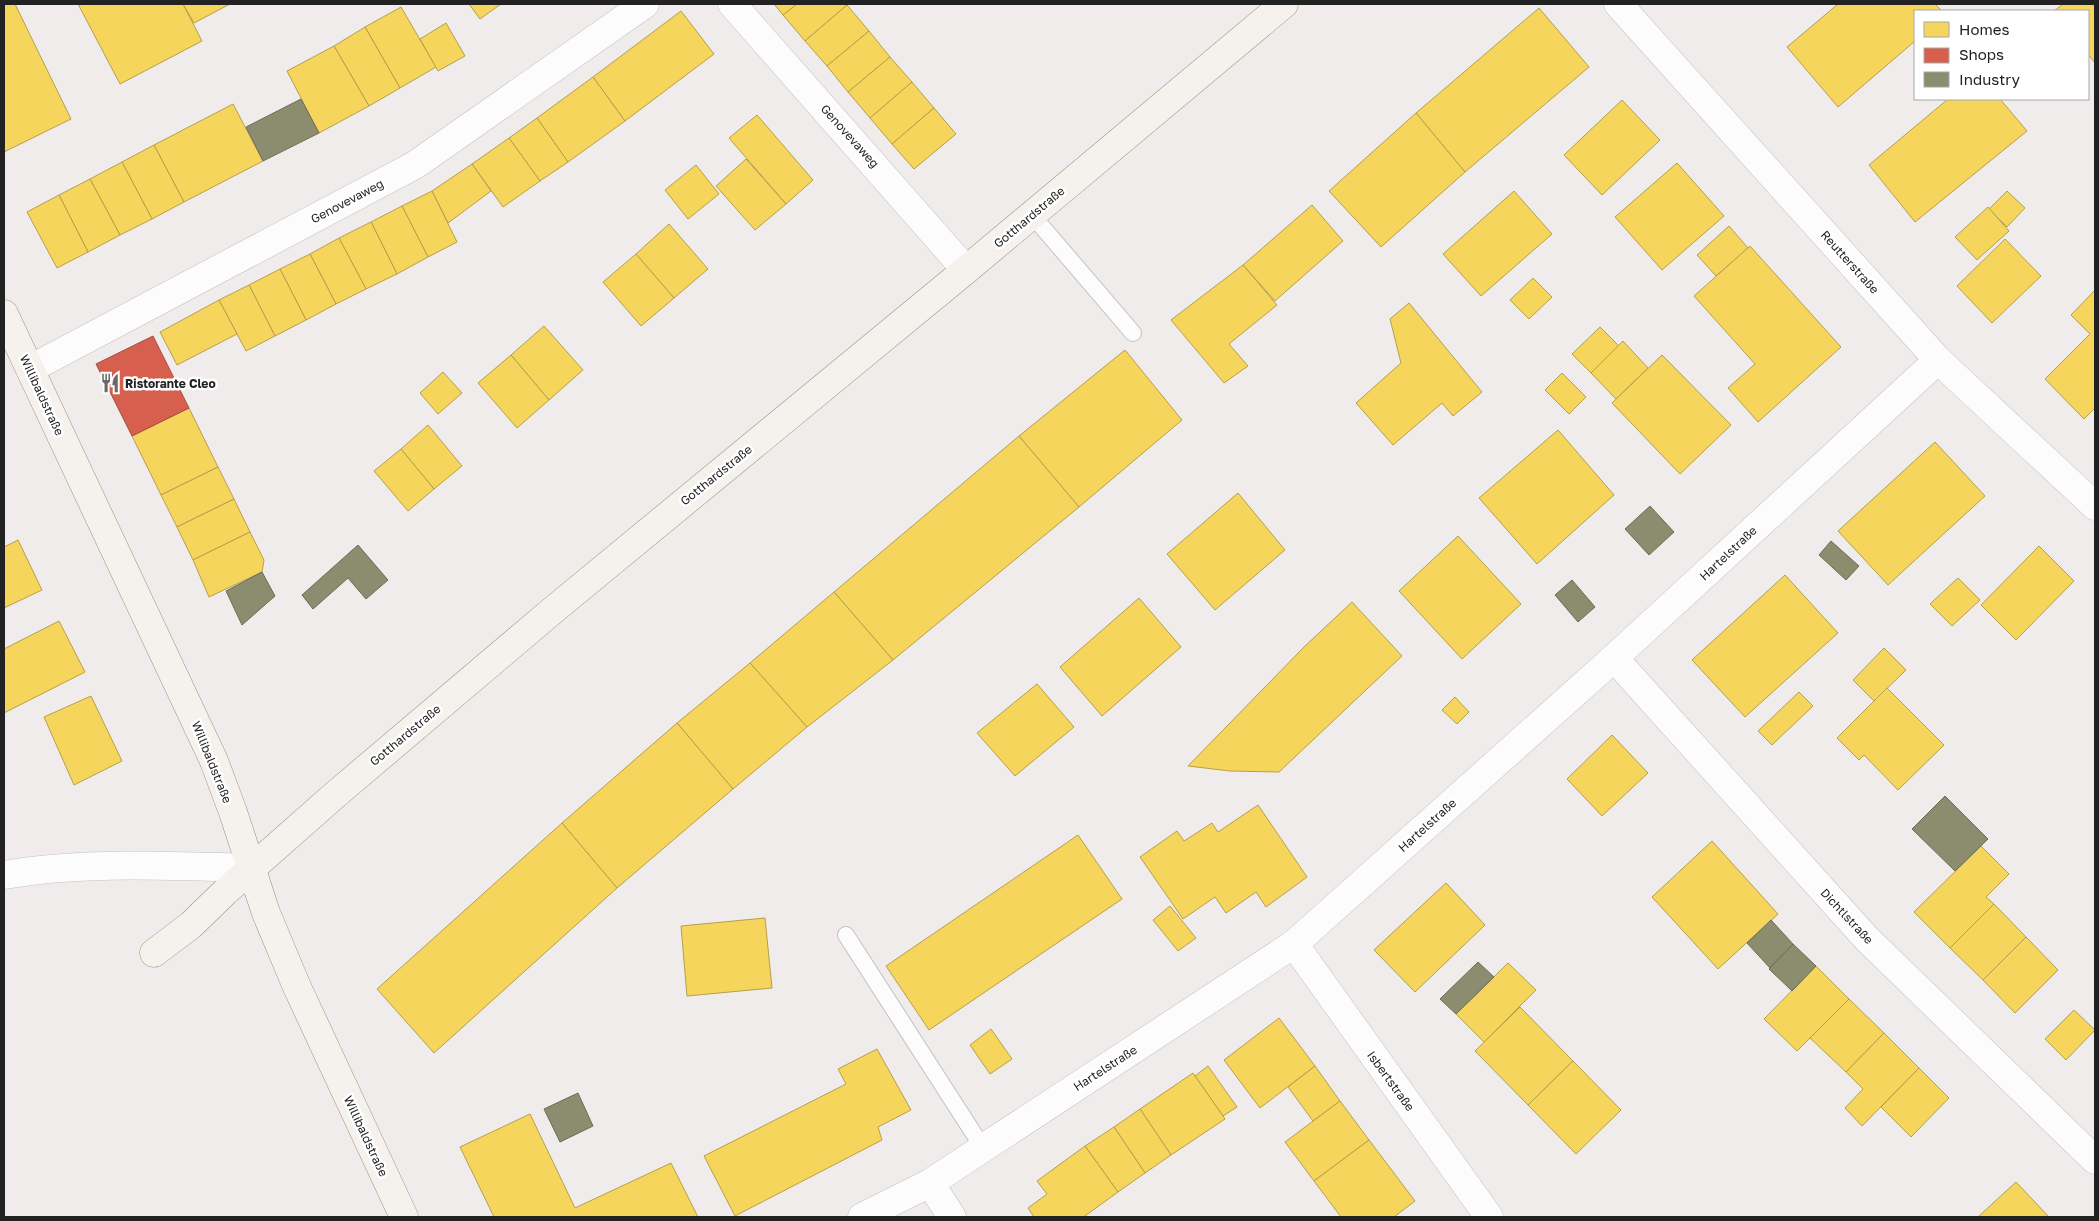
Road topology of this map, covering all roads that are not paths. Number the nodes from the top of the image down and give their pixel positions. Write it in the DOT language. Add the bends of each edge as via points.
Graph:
graph roads {
  1 [pos="645,4"];
  2 [pos="732,4"];
  3 [pos="1284,4"];
  4 [pos="1618,4"];
  5 [pos="1032,215"];
  6 [pos="966,270"];
  7 [pos="4,314"];
  8 [pos="1133,332"];
  9 [pos="1938,360"];
  10 [pos="30,368"];
  11 [pos="2095,506"];
  12 [pos="1614,658"];
  13 [pos="252,868"];
  14 [pos="16,873"];
  15 [pos="846,935"];
  16 [pos="1294,944"];
  17 [pos="154,953"];
  18 [pos="983,1148"];
  19 [pos="2095,1160"];
  20 [pos="930,1183"];
  21 [pos="404,1217"];
  22 [pos="862,1217"];
  23 [pos="952,1217"];
  24 [pos="1489,1217"];
  1 -- 10 [label="street, Genovevaweg" via="415,165"];
  2 -- 6 [label="street, Genovevaweg"];
  3 -- 5 [label="street, Gotthardstraße"];
  4 -- 9 [label="street, Reutterstraße"];
  5 -- 6 [label="street, Gotthardstraße"];
  5 -- 8 [label="lane"];
  6 -- 13 [label="street, Gotthardstraße" via="552,611"];
  7 -- 10 [label="street, Willibaldstraße"];
  9 -- 11 [label="street, Reutterstraße"];
  9 -- 12 [label="street, Hartelstraße"];
  10 -- 13 [label="street, Willibaldstraße" via="214,761"];
  12 -- 16 [label="street, Hartelstraße"];
  12 -- 19 [label="street, Dichtlstraße" via="1867,939"];
  13 -- 14 [label="street" via="98,866"];
  13 -- 17 [label="street, Gotthardstraße" via="191,925"];
  13 -- 21 [label="street, Willibaldstraße" via="266,913 297,987"];
  15 -- 18 [label="lane"];
  16 -- 18 [label="street, Hartelstraße"];
  16 -- 24 [label="street, Isbertstraße"];
  18 -- 20 [label="street, Hartelstraße"];
  20 -- 22 [label="street, Hartelstraße"];
  20 -- 23 [label="street"];
}
